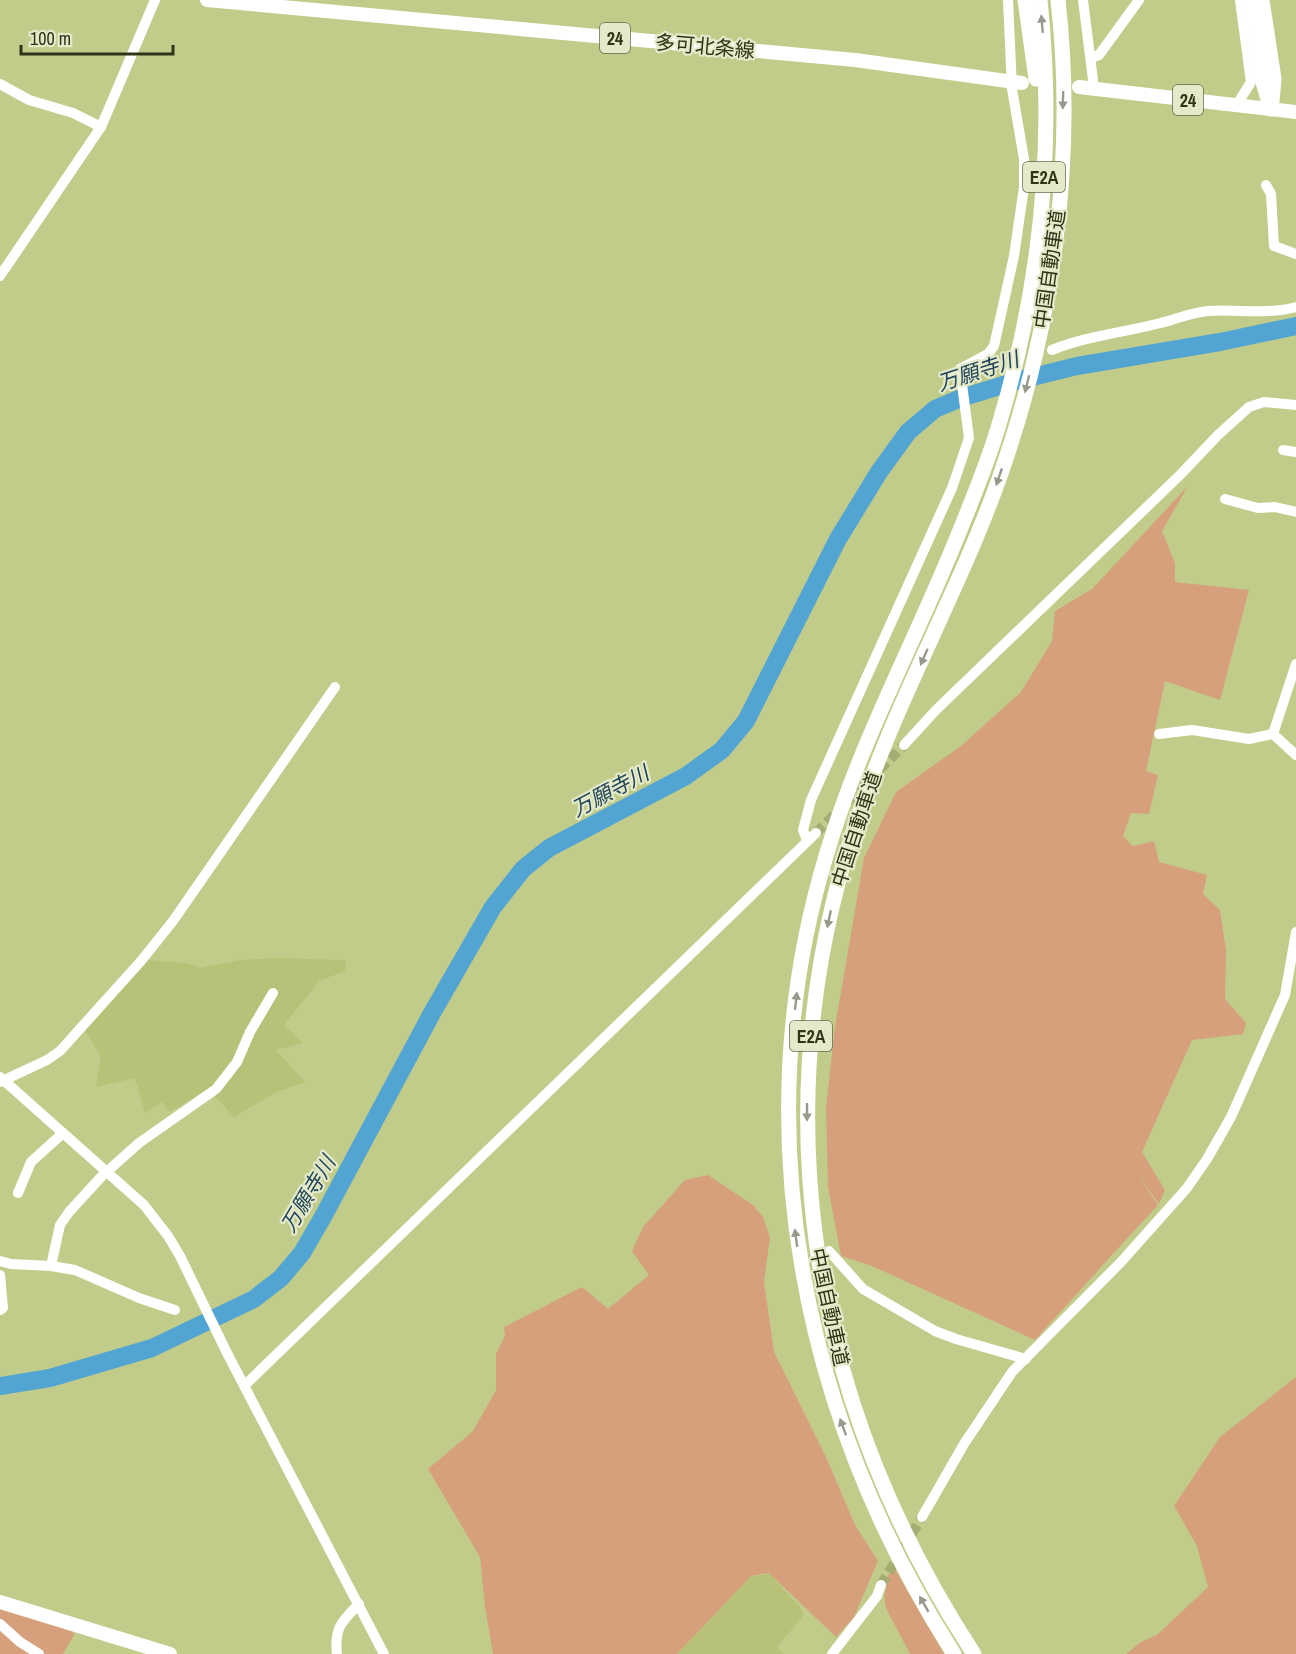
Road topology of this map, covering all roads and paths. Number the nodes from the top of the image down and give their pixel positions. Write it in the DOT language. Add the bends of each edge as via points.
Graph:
graph roads {
  1 [pos="155,0"];
  2 [pos="207,0"];
  3 [pos="1008,0"];
  4 [pos="1025,0"];
  5 [pos="1040,0"];
  6 [pos="1058,0"];
  7 [pos="1083,0"];
  8 [pos="1139,0"];
  9 [pos="1240,0"];
  10 [pos="1252,0"];
  11 [pos="1262,0"];
  12 [pos="1090,58"];
  13 [pos="1017,83"];
  14 [pos="0,84"];
  15 [pos="1086,88"];
  16 [pos="1236,106"];
  17 [pos="1271,109"];
  18 [pos="1296,112"];
  19 [pos="101,127"];
  20 [pos="1266,185"];
  21 [pos="1041,226"];
  22 [pos="1296,254"];
  23 [pos="0,276"];
  24 [pos="1296,307"];
  25 [pos="1044,348"];
  26 [pos="1296,405"];
  27 [pos="1283,450"];
  28 [pos="1296,452"];
  29 [pos="1225,499"];
  30 [pos="1296,512"];
  31 [pos="1296,664"];
  32 [pos="335,687"];
  33 [pos="1159,734"];
  34 [pos="1273,734"];
  35 [pos="904,745"];
  36 [pos="1296,754"];
  37 [pos="1296,932"];
  38 [pos="273,993"];
  39 [pos="1,1080"];
  40 [pos="63,1133"];
  41 [pos="108,1172"];
  42 [pos="18,1192"];
  43 [pos="829,1251"];
  44 [pos="51,1266"];
  45 [pos="1,1268"];
  46 [pos="0,1310"];
  47 [pos="175,1310"];
  48 [pos="1026,1359"];
  49 [pos="245,1385"];
  50 [pos="922,1517"];
  51 [pos="880,1585"];
  52 [pos="0,1602"];
  53 [pos="359,1604"];
  54 [pos="0,1624"];
  55 [pos="39,1654"];
  56 [pos="170,1654"];
  57 [pos="337,1654"];
  58 [pos="384,1654"];
  59 [pos="832,1654"];
  60 [pos="954,1654"];
  61 [pos="974,1654"];
  1 -- 19 [label="street"];
  2 -- 13 [label="main road, 多可北条線 / 24" via="855,60"];
  3 -- 13 [label="street"];
  4 -- 21 [label="highway" via="1038,100"];
  21 -- 5 [label="highway, 中国自動車道 / E2A, one-way" via="1046,92"];
  6 -- 25 [label="highway, 中国自動車道 / E2A, one-way" via="1063,152"];
  7 -- 12 [label="street"];
  8 -- 12 [label="street" via="1099,55"];
  9 -- 16 [label="street" via="1251,82"];
  10 -- 17 [label="highway" via="1263,82"];
  11 -- 17 [label="highway" via="1274,79"];
  12 -- 15 [label="street"];
  13 -- 49 [label="street" via="1024,187 994,346 988,354 960,369 969,438 952,488 811,800 803,830 812,836"];
  14 -- 19 [label="street" via="29,100"];
  15 -- 16 [label="main road, 24"];
  16 -- 17 [label="main road, 24"];
  17 -- 18 [label="main road, 24"];
  19 -- 23 [label="street"];
  20 -- 22 [label="street" via="1271,194 1274,246"];
  60 -- 21 [label="highway, 中国自動車道 / E2A, one-way" via="882,1524 834,1402 814,1333 795,1229 788,1096 802,956 826,854 869,735 957,537 1000,424 1030,297"];
  24 -- 25 [label="street" via="1248,312 1210,310"];
  25 -- 61 [label="highway, 中国自動車道 / E2A, one-way" via="973,544 887,740 845,856 820,968 807,1096 812,1218 834,1339 851,1397 897,1515 929,1579"];
  26 -- 35 [label="street" via="1264,402 1250,407"];
  27 -- 28 [label="street"];
  29 -- 30 [label="street"];
  31 -- 34 [label="street"];
  32 -- 39 [label="street" via="174,921 141,961 60,1051"];
  33 -- 34 [label="street" via="1192,730 1249,739"];
  34 -- 36 [label="street"];
  37 -- 48 [label="street" via="1285,995 1231,1117 1207,1159 1121,1263"];
  38 -- 41 [label="street" via="237,1062 216,1089 159,1127"];
  39 -- 40 [label="street"];
  40 -- 41 [label="street"];
  40 -- 42 [label="street" via="31,1162"];
  41 -- 44 [label="street" via="73,1206 60,1225"];
  41 -- 49 [label="street" via="144,1205 168,1236"];
  43 -- 48 [label="street" via="863,1289 935,1331"];
  44 -- 45 [label="street" via="11,1264"];
  44 -- 47 [label="street" via="75,1270"];
  45 -- 46 [label="street"];
  48 -- 50 [label="street" via="1002,1386"];
  49 -- 53 [label="street"];
  51 -- 59 [label="street" via="878,1596"];
  52 -- 56 [label="main road"];
  53 -- 57 [label="street" via="340,1622"];
  53 -- 58 [label="street"];
  54 -- 55 [label="street"];
}
